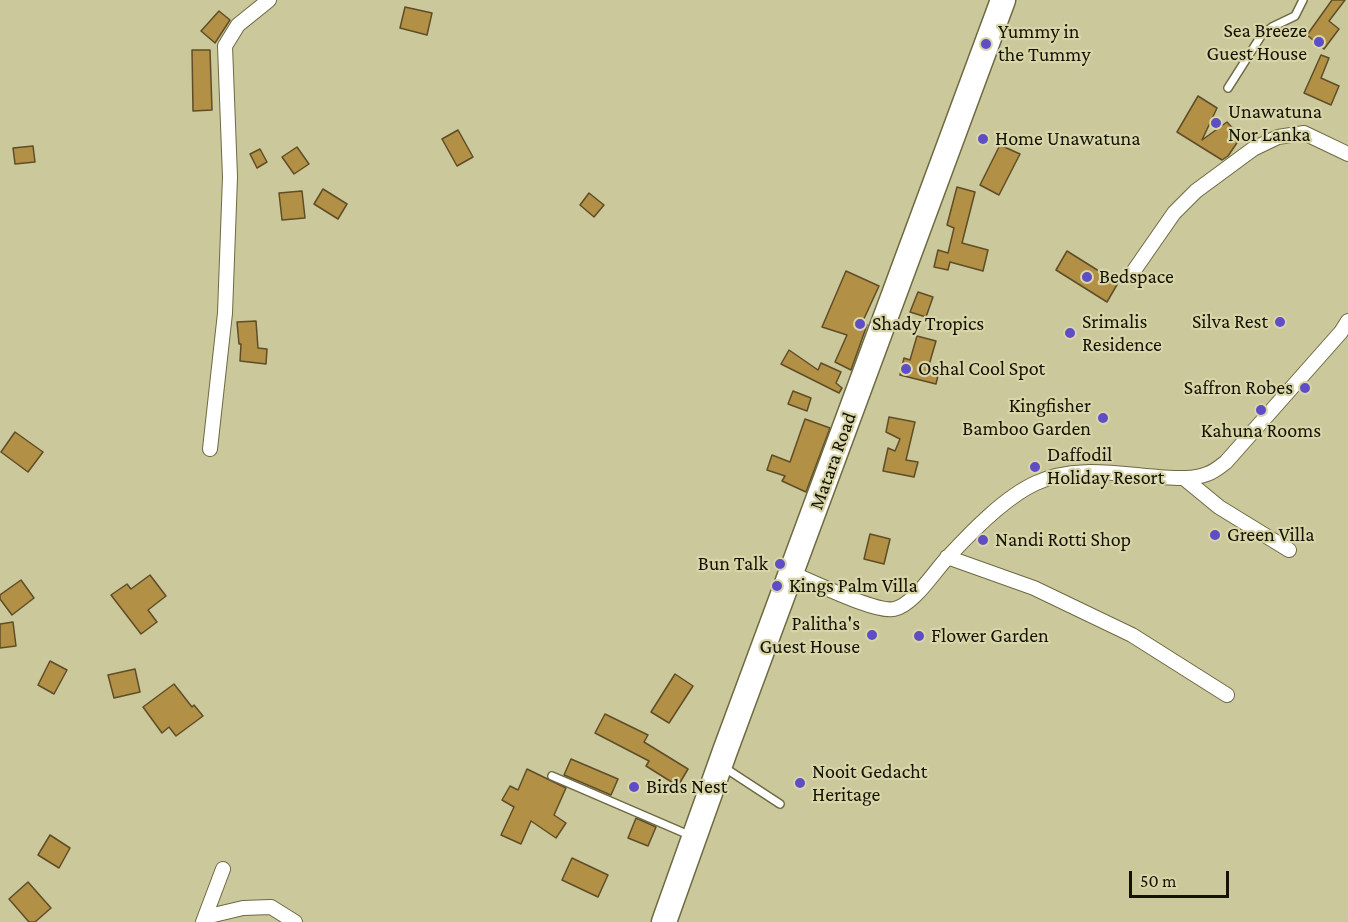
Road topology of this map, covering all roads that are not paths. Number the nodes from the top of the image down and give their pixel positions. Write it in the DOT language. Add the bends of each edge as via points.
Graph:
graph roads {
  1 [pos="269,0"];
  2 [pos="1003,0"];
  3 [pos="1303,0"];
  4 [pos="1228,88"];
  5 [pos="1348,154"];
  6 [pos="1133,272"];
  7 [pos="1348,321"];
  8 [pos="210,449"];
  9 [pos="1185,479"];
  10 [pos="1289,550"];
  11 [pos="947,557"];
  12 [pos="791,573"];
  13 [pos="1227,695"];
  14 [pos="720,765"];
  15 [pos="552,776"];
  16 [pos="780,804"];
  17 [pos="694,838"];
  18 [pos="223,869"];
  19 [pos="204,920"];
  20 [pos="295,922"];
  21 [pos="664,922"];
  1 -- 8 [label="street" via="238,24 225,46 230,177 225,313"];
  2 -- 12 [label="highway, Matara Road"];
  3 -- 4 [label="lane" via="1295,16 1261,36"];
  5 -- 6 [label="street" via="1304,133 1278,137 1253,149 1196,191 1174,213"];
  7 -- 9 [label="street" via="1226,462 1209,474"];
  9 -- 10 [label="street" via="1219,507"];
  9 -- 11 [label="street" via="1090,472 1056,476 1035,483 994,511"];
  11 -- 12 [label="street" via="906,604 895,609 884,609"];
  11 -- 13 [label="street" via="1034,588 1132,635"];
  12 -- 14 [label="highway, Matara Road"];
  14 -- 16 [label="lane"];
  14 -- 17 [label="highway, Matara Road"];
  15 -- 17 [label="lane"];
  17 -- 21 [label="highway, Matara Road"];
  18 -- 19 [label="street"];
  19 -- 20 [label="street" via="243,908 271,907"];
}
